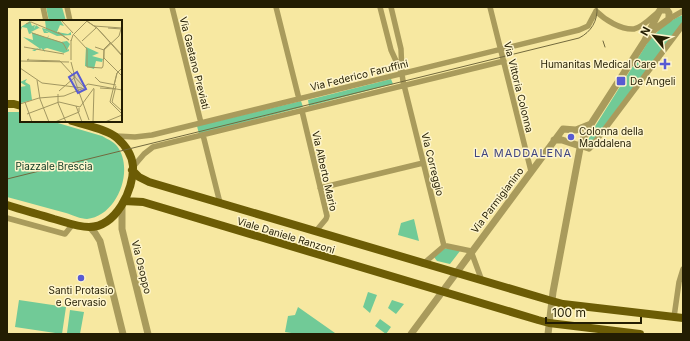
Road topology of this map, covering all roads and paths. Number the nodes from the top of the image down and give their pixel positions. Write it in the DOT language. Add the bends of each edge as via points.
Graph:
graph roads {
  1 [pos="43,7"];
  2 [pos="67,7"];
  3 [pos="172,7"];
  4 [pos="276,7"];
  5 [pos="380,7"];
  6 [pos="391,7"];
  7 [pos="490,7"];
  8 [pos="678,7"];
  9 [pos="660,8"];
  10 [pos="596,9"];
  11 [pos="683,10"];
  12 [pos="669,19"];
  13 [pos="46,20"];
  14 [pos="70,20"];
  15 [pos="683,25"];
  16 [pos="644,42"];
  17 [pos="401,49"];
  18 [pos="391,50"];
  19 [pos="501,50"];
  20 [pos="504,61"];
  21 [pos="402,74"];
  22 [pos="404,85"];
  23 [pos="299,99"];
  24 [pos="302,111"];
  25 [pos="78,122"];
  26 [pos="201,123"];
  27 [pos="591,124"];
  28 [pos="94,125"];
  29 [pos="203,135"];
  30 [pos="116,136"];
  31 [pos="554,140"];
  32 [pos="580,146"];
  33 [pos="423,163"];
  34 [pos="133,169"];
  35 [pos="531,171"];
  36 [pos="320,188"];
  37 [pos="123,203"];
  38 [pos="220,203"];
  39 [pos="7,205"];
  40 [pos="7,218"];
  41 [pos="73,224"];
  42 [pos="90,227"];
  43 [pos="316,231"];
  44 [pos="444,246"];
  45 [pos="471,251"];
  46 [pos="423,264"];
  47 [pos="683,269"];
  48 [pos="455,273"];
  49 [pos="482,281"];
  50 [pos="442,291"];
  51 [pos="552,301"];
  52 [pos="679,317"];
  53 [pos="549,323"];
  54 [pos="123,334"];
  55 [pos="148,334"];
  56 [pos="410,334"];
  57 [pos="548,334"];
  58 [pos="640,334"];
  1 -- 13 [label="street"];
  2 -- 14 [label="street"];
  3 -- 26 [label="street, Via Gaetano Previati"];
  4 -- 23 [label="street"];
  5 -- 18 [label="street"];
  6 -- 17 [label="street"];
  7 -- 19 [label="street, Via Vittoria Colonna"];
  8 -- 11 [label="street"];
  9 -- 10 [label="street" via="643,25 634,29 614,23"];
  9 -- 12 [label="street" via="667,10"];
  9 -- 16 [label="street"];
  10 -- 19 [label="street, Via Federico Faruffini" via="591,22 583,29"];
  11 -- 12 [label="street"];
  12 -- 16 [label="street" via="654,30"];
  15 -- 32 [label="street" via="592,146"];
  16 -- 27 [label="street"];
  17 -- 18 [label="street" via="396,52"];
  17 -- 21 [label="street"];
  18 -- 21 [label="street"];
  19 -- 20 [label="street, Via Vittoria Colonna"];
  19 -- 21 [label="street, Via Federico Faruffini"];
  20 -- 22 [label="street, Via Federico Faruffini"];
  20 -- 35 [label="street, Via Vittoria Colonna"];
  21 -- 22 [label="street, Via Correggio"];
  21 -- 23 [label="street, Via Federico Faruffini"];
  22 -- 24 [label="street, Via Federico Faruffini"];
  22 -- 33 [label="street, Via Correggio"];
  23 -- 26 [label="street, Via Federico Faruffini"];
  24 -- 29 [label="street, Via Federico Faruffini"];
  24 -- 36 [label="street, Via Alberto Mario"];
  25 -- 28 [label="main road"];
  26 -- 30 [label="street, Via Federico Faruffini" via="142,137"];
  27 -- 31 [label="street, Via Parmigianino" via="576,130 563,129"];
  27 -- 32 [label="street"];
  28 -- 30 [label="main road"];
  29 -- 34 [label="street, Via Federico Faruffini" via="150,149"];
  29 -- 38 [label="street"];
  30 -- 34 [label="main road" via="129,153"];
  31 -- 32 [label="street"];
  31 -- 35 [label="street, Via Parmigianino"];
  32 -- 51 [label="street"];
  33 -- 36 [label="street"];
  33 -- 44 [label="street, Via Correggio"];
  34 -- 37 [label="main road"];
  34 -- 38 [label="main road, Viale Daniele Ranzoni" via="145,180"];
  35 -- 45 [label="street, Via Parmigianino"];
  36 -- 43 [label="street, Via Alberto Mario" via="327,216"];
  37 -- 42 [label="main road" via="109,219"];
  37 -- 50 [label="main road, Viale Daniele Ranzoni" via="144,202"];
  37 -- 55 [label="street, Via Osoppo" via="122,229"];
  38 -- 43 [label="main road, Viale Daniele Ranzoni"];
  39 -- 41 [label="main road"];
  40 -- 41 [label="street" via="65,234"];
  41 -- 42 [label="main road"];
  42 -- 54 [label="street" via="100,242"];
  43 -- 46 [label="main road, Viale Daniele Ranzoni"];
  44 -- 45 [label="street"];
  44 -- 46 [label="street"];
  45 -- 48 [label="street, Via Parmigianino"];
  45 -- 49 [label="street"];
  46 -- 48 [label="main road, Viale Daniele Ranzoni"];
  47 -- 52 [label="street" via="679,282"];
  48 -- 49 [label="main road, Viale Daniele Ranzoni"];
  48 -- 50 [label="street, Via Parmigianino"];
  49 -- 51 [label="main road, Viale Daniele Ranzoni"];
  50 -- 53 [label="main road, Viale Daniele Ranzoni"];
  50 -- 56 [label="street, Via Parmigianino"];
  51 -- 52 [label="main road, Viale Daniele Ranzoni"];
  51 -- 53 [label="street"];
  53 -- 57 [label="street"];
  53 -- 58 [label="main road, Viale Daniele Ranzoni"];
}
